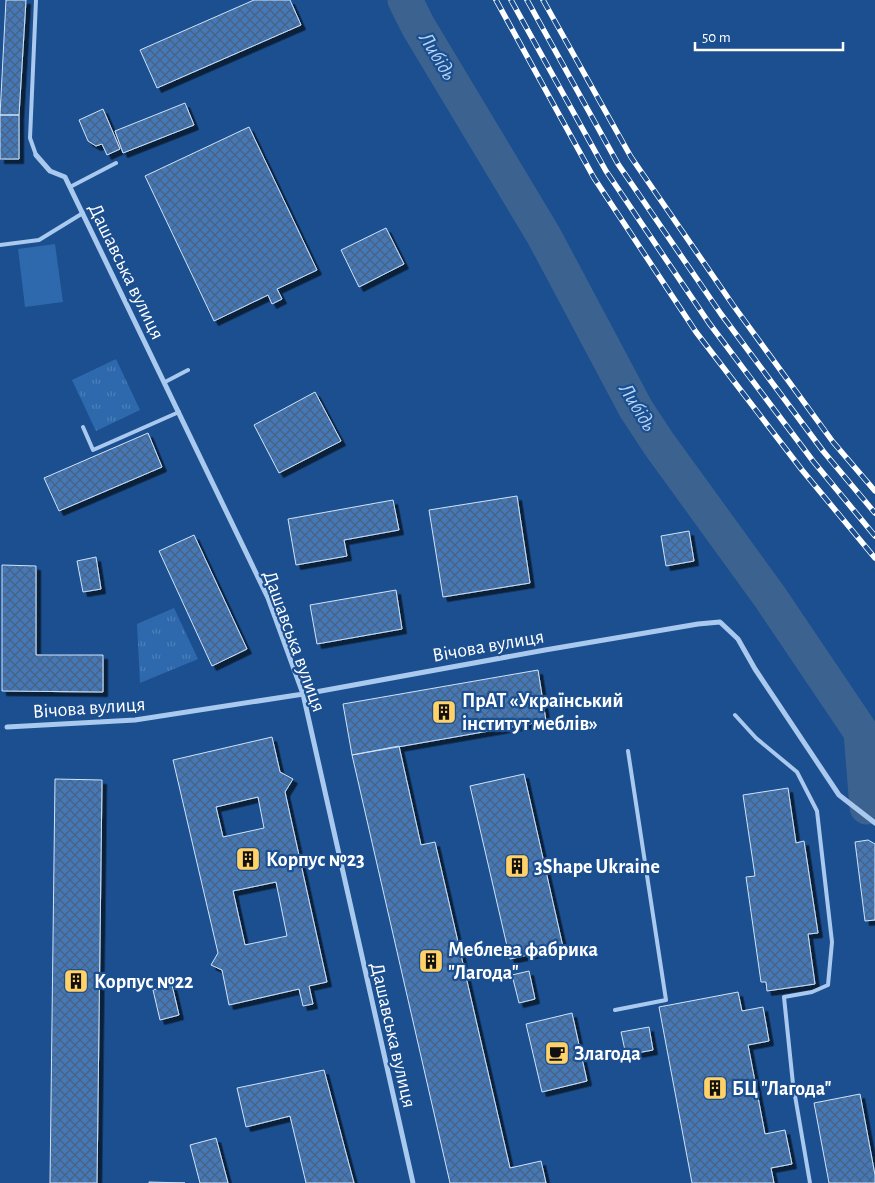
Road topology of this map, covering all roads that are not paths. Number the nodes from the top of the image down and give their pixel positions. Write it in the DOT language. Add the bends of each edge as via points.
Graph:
graph roads {
  1 [pos="36,0"];
  2 [pos="36,155"];
  3 [pos="116,163"];
  4 [pos="70,187"];
  5 [pos="83,213"];
  6 [pos="0,245"];
  7 [pos="188,370"];
  8 [pos="164,382"];
  9 [pos="179,412"];
  10 [pos="83,427"];
  11 [pos="303,694"];
  12 [pos="735,715"];
  13 [pos="7,727"];
  14 [pos="628,751"];
  15 [pos="875,823"];
  16 [pos="614,1010"];
  17 [pos="413,1183"];
  18 [pos="810,1183"];
  1 -- 2 [label="lane" via="30,138"];
  2 -- 4 [label="street, Дашавська вулиця" via="50,171 65,178"];
  3 -- 4 [label="lane"];
  4 -- 5 [label="street, Дашавська вулиця"];
  5 -- 6 [label="lane" via="39,240"];
  5 -- 8 [label="street, Дашавська вулиця"];
  7 -- 8 [label="lane"];
  8 -- 9 [label="street, Дашавська вулиця"];
  9 -- 10 [label="lane" via="93,450"];
  9 -- 11 [label="street, Дашавська вулиця" via="268,598"];
  11 -- 13 [label="street, Вічова вулиця" via="135,720"];
  11 -- 15 [label="street, Вічова вулиця" via="720,622 738,639 839,795"];
  11 -- 17 [label="street, Дашавська вулиця"];
  12 -- 18 [label="lane" via="756,738 797,772 816,811 832,942 828,984 812,992 784,997 793,1084"];
  14 -- 16 [label="lane" via="666,1000"];
}
